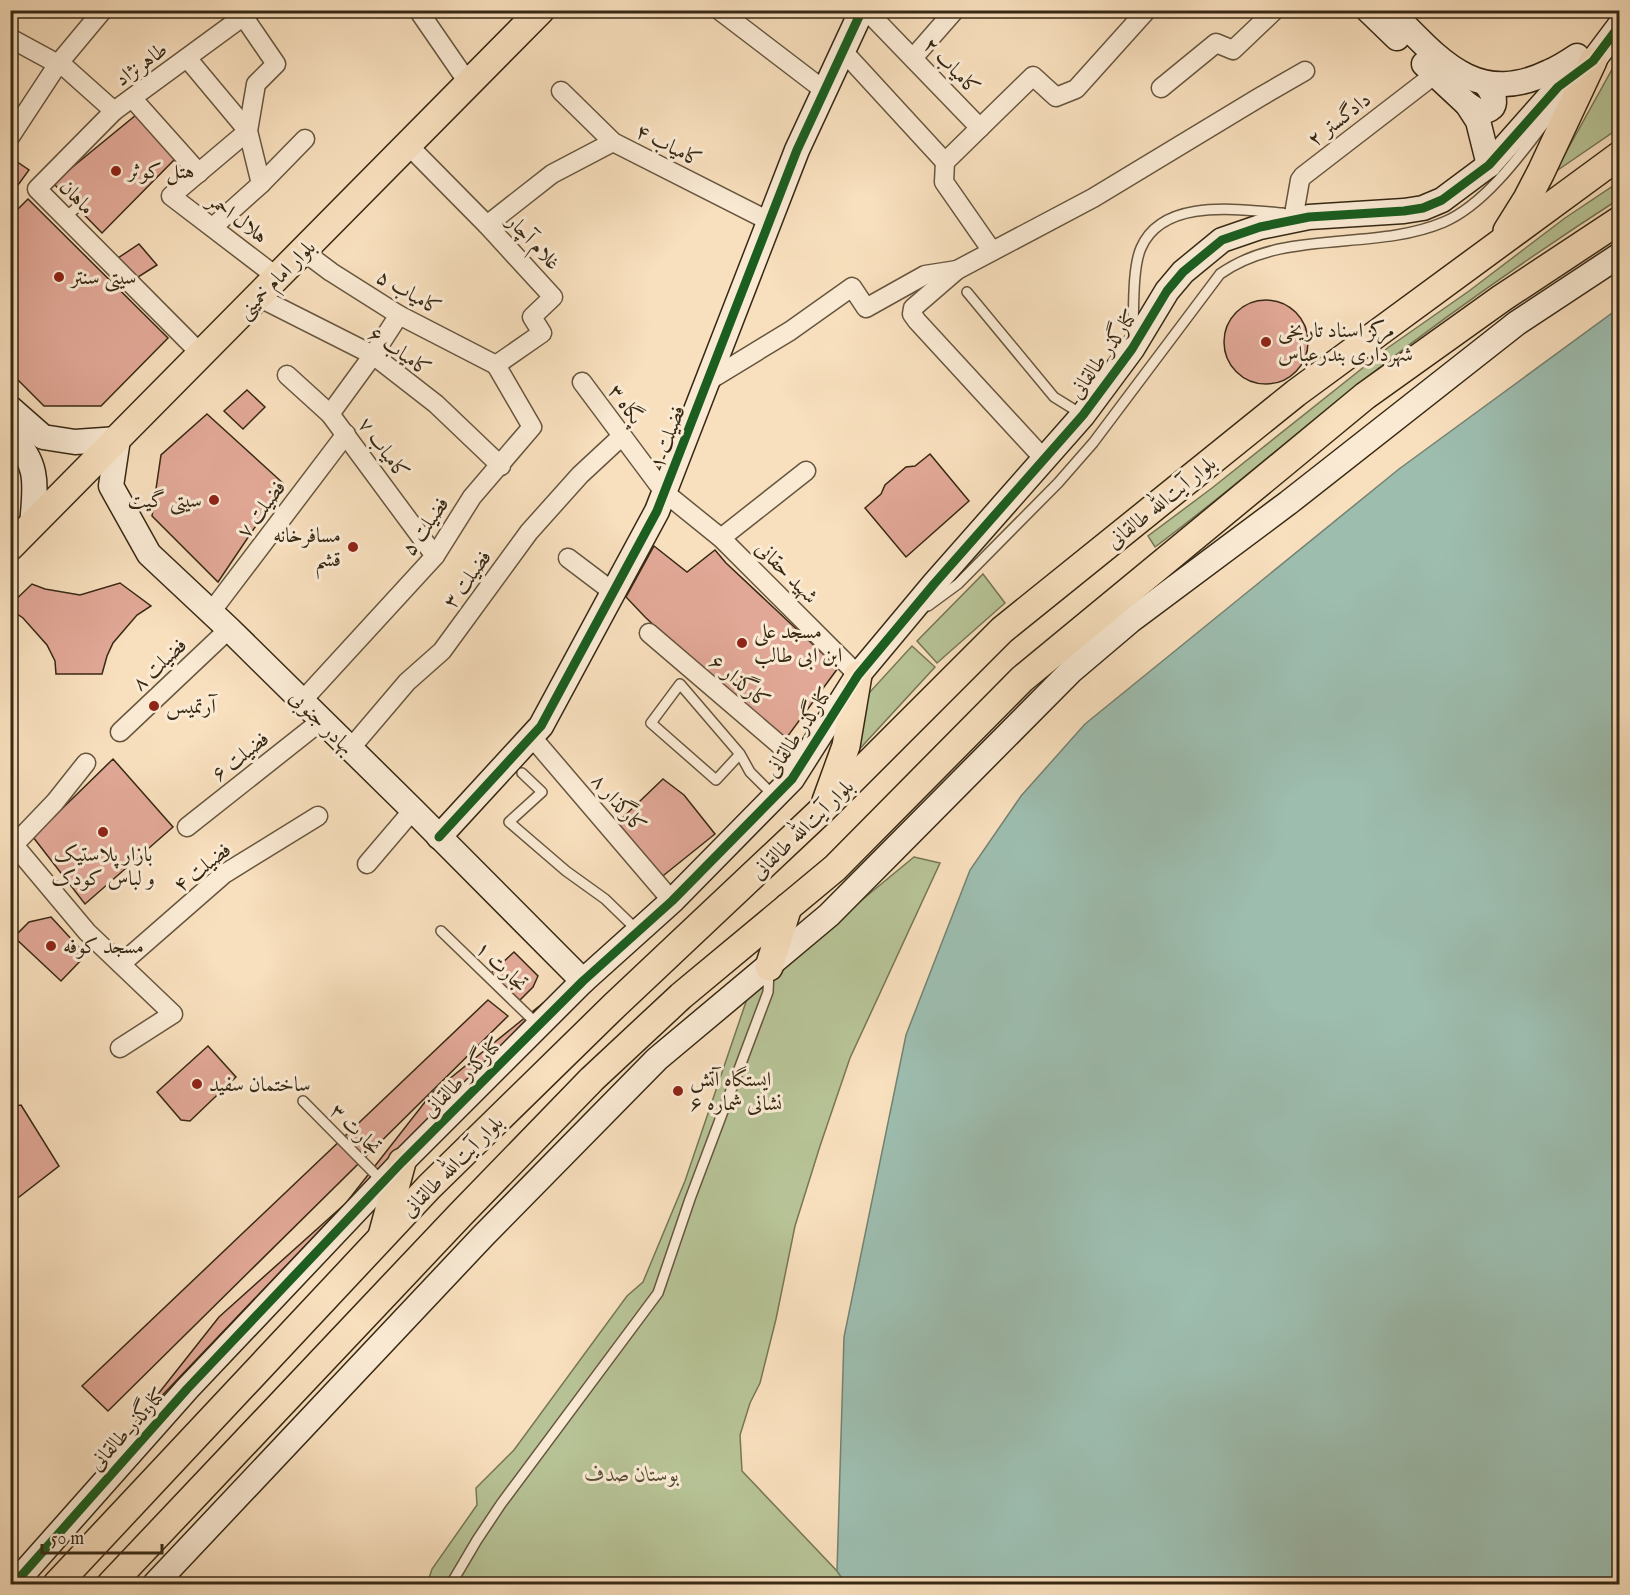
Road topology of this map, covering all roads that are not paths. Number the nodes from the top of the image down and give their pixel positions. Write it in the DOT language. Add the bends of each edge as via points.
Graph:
graph roads {
  1 [pos="103,10"];
  2 [pos="418,10"];
  3 [pos="541,10"];
  4 [pos="719,10"];
  5 [pos="864,10"];
  6 [pos="955,10"];
  7 [pos="1147,10"];
  8 [pos="1275,10"];
  9 [pos="1368,10"];
  10 [pos="1390,10"];
  11 [pos="245,12"];
  12 [pos="1615,31"];
  13 [pos="10,38"];
  14 [pos="843,51"];
  15 [pos="187,58"];
  16 [pos="913,58"];
  17 [pos="1593,61"];
  18 [pos="58,64"];
  19 [pos="1305,71"];
  20 [pos="1434,75"];
  21 [pos="469,84"];
  22 [pos="1486,84"];
  23 [pos="1161,88"];
  24 [pos="561,91"];
  25 [pos="825,91"];
  26 [pos="132,98"];
  27 [pos="1467,104"];
  28 [pos="114,111"];
  29 [pos="980,128"];
  30 [pos="248,131"];
  31 [pos="10,137"];
  32 [pos="304,139"];
  33 [pos="613,142"];
  34 [pos="408,145"];
  35 [pos="1620,155"];
  36 [pos="945,162"];
  37 [pos="1489,165"];
  38 [pos="199,173"];
  39 [pos="261,184"];
  40 [pos="1301,215"];
  41 [pos="1620,220"];
  42 [pos="770,221"];
  43 [pos="487,225"];
  44 [pos="213,228"];
  45 [pos="1499,244"];
  46 [pos="303,251"];
  47 [pos="992,251"];
  48 [pos="1620,255"];
  49 [pos="957,270"];
  50 [pos="277,277"];
  51 [pos="967,292"];
  52 [pos="258,297"];
  53 [pos="399,315"];
  54 [pos="1132,349"];
  55 [pos="201,354"];
  56 [pos="373,355"];
  57 [pos="496,365"];
  58 [pos="287,375"];
  59 [pos="708,381"];
  60 [pos="582,382"];
  61 [pos="10,408"];
  62 [pos="330,414"];
  63 [pos="1083,415"];
  64 [pos="346,434"];
  65 [pos="10,435"];
  66 [pos="622,436"];
  67 [pos="118,439"];
  68 [pos="1045,460"];
  69 [pos="501,466"];
  70 [pos="807,471"];
  71 [pos="664,492"];
  72 [pos="32,525"];
  73 [pos="715,534"];
  74 [pos="10,547"];
  75 [pos="435,556"];
  76 [pos="567,558"];
  77 [pos="613,592"];
  78 [pos="211,612"];
  79 [pos="229,629"];
  80 [pos="897,629"];
  81 [pos="649,633"];
  82 [pos="858,675"];
  83 [pos="302,701"];
  84 [pos="321,721"];
  85 [pos="120,732"];
  86 [pos="531,736"];
  87 [pos="350,749"];
  88 [pos="740,754"];
  89 [pos="86,763"];
  90 [pos="802,764"];
  91 [pos="522,773"];
  92 [pos="775,796"];
  93 [pos="823,809"];
  94 [pos="413,810"];
  95 [pos="318,816"];
  96 [pos="187,827"];
  97 [pos="438,837"];
  98 [pos="12,847"];
  99 [pos="367,864"];
  100 [pos="672,901"];
  101 [pos="788,907"];
  102 [pos="441,931"];
  103 [pos="638,931"];
  104 [pos="121,964"];
  105 [pos="770,967"];
  106 [pos="583,981"];
  107 [pos="539,1026"];
  108 [pos="120,1048"];
  109 [pos="303,1101"];
  110 [pos="402,1162"];
  111 [pos="383,1182"];
  112 [pos="381,1238"];
  113 [pos="14,1584"];
  114 [pos="57,1584"];
  115 [pos="111,1584"];
  116 [pos="155,1584"];
  117 [pos="452,1584"];
  1 -- 18 [label="street"];
  2 -- 21 [label="street"];
  3 -- 21 [label="main road, بلوار امام خمینی"];
  4 -- 25 [label="street"];
  5 -- 14 [label="street, فضیلت ۱"];
  5 -- 16 [label="street, کامیاب ۲"];
  6 -- 16 [label="street"];
  7 -- 29 [label="street" via="1076,89 1056,97 1033,76"];
  8 -- 23 [label="street" via="1233,50 1216,43"];
  9 -- 20 [label="street"];
  10 -- 22 [label="street" via="1454,70"];
  11 -- 15 [label="street, طاهرنژاد"];
  11 -- 30 [label="street" via="276,64 256,84"];
  12 -- 17 [label="street, کنارگذر طالقانی"];
  12 -- 22 [label="street" via="1548,73 1507,84"];
  13 -- 18 [label="street"];
  14 -- 25 [label="street, فضیلت ۱"];
  14 -- 36 [label="street"];
  15 -- 26 [label="street, طاهرنژاد"];
  15 -- 30 [label="street"];
  16 -- 29 [label="street, کامیاب ۲"];
  17 -- 37 [label="street, کنارگذر طالقانی" via="1558,87"];
  17 -- 45 [label="main road" via="1541,172"];
  17 -- 80 [label="lane" via="1499,180 1451,218 1423,230 1392,236 1271,250 1235,263 1220,274 1094,443 1058,483 958,584"];
  18 -- 28 [label="street"];
  18 -- 31 [label="street"];
  19 -- 47 [label="street" via="1093,198"];
  20 -- 27 [label="street"];
  20 -- 40 [label="street, دادگستر ۲" via="1303,176"];
  21 -- 34 [label="main road, بلوار امام خمینی"];
  22 -- 27 [label="street" via="1494,97 1492,107 1478,111"];
  24 -- 33 [label="street, کامیاب ۴"];
  25 -- 42 [label="street, فضیلت ۱"];
  26 -- 28 [label="street, طاهرنژاد"];
  26 -- 38 [label="street"];
  27 -- 37 [label="street" via="1478,121"];
  28 -- 55 [label="street, ماهان" via="37,189 71,213"];
  29 -- 36 [label="street"];
  30 -- 38 [label="street"];
  30 -- 39 [label="street"];
  32 -- 39 [label="street"];
  33 -- 42 [label="street, کامیاب ۴"];
  33 -- 43 [label="street" via="552,174"];
  34 -- 43 [label="street, غلام آچار"];
  34 -- 46 [label="main road, بلوار امام خمینی"];
  35 -- 45 [label="main road, بلوار آیت‌الله طالقانی"];
  36 -- 47 [label="street" via="944,182"];
  37 -- 40 [label="street, کنارگذر طالقانی" via="1442,200 1424,208"];
  38 -- 44 [label="street, هلال احمر" via="171,196"];
  39 -- 44 [label="street"];
  40 -- 54 [label="street, کنارگذر طالقانی" via="1222,240 1204,252 1167,291"];
  40 -- 54 [label="lane" via="1232,209 1192,211 1158,227 1141,248 1137,266"];
  41 -- 101 [label="main road, بلوار آیت‌الله طالقانی" via="1365,396 1224,510 1022,679 847,856"];
  42 -- 59 [label="street, فضیلت ۱"];
  43 -- 57 [label="street, غلام آچار" via="553,297 532,317 542,333"];
  44 -- 50 [label="street, هلال احمر"];
  45 -- 93 [label="main road, بلوار آیت‌الله طالقانی" via="1296,393 1002,630"];
  46 -- 50 [label="main road, بلوار امام خمینی"];
  46 -- 53 [label="street, کامیاب ۵"];
  47 -- 49 [label="street"];
  48 -- 105 [label="street" via="1517,323 1071,671 829,915"];
  49 -- 59 [label="street" via="925,275 866,308 852,287"];
  49 -- 68 [label="street" via="913,308 912,314"];
  50 -- 52 [label="main road, بلوار امام خمینی"];
  51 -- 63 [label="lane" via="1054,397"];
  52 -- 55 [label="main road, بلوار امام خمینی"];
  52 -- 56 [label="street, کامیاب ۶"];
  53 -- 56 [label="street"];
  53 -- 57 [label="street, کامیاب ۵"];
  54 -- 63 [label="street, کنارگذر طالقانی"];
  55 -- 67 [label="main road, بلوار امام خمینی"];
  56 -- 62 [label="street"];
  56 -- 69 [label="street, کامیاب ۶" via="436,404"];
  57 -- 69 [label="street, فضیلت ۵" via="532,428"];
  58 -- 62 [label="street, کامیاب ۷"];
  59 -- 71 [label="street, فضیلت ۱"];
  60 -- 66 [label="street, پگاه ۳"];
  61 -- 67 [label="street" via="43,436 75,441"];
  62 -- 64 [label="street, کامیاب ۷"];
  63 -- 68 [label="street, کنارگذر طالقانی"];
  64 -- 75 [label="street, کامیاب ۷"];
  64 -- 78 [label="street, فضیلت ۷"];
  65 -- 72 [label="street" via="28,454 35,481"];
  66 -- 71 [label="street, پگاه ۳"];
  66 -- 87 [label="street, فضیلت ۳" via="580,475 529,532 442,651 407,681"];
  67 -- 72 [label="main road, بلوار امام خمینی"];
  67 -- 78 [label="street, بهادر جنوبی" via="111,486 149,554"];
  68 -- 80 [label="street, کنارگذر طالقانی"];
  69 -- 75 [label="street, فضیلت ۵" via="472,497"];
  70 -- 73 [label="street"];
  71 -- 73 [label="street, پگاه ۳"];
  71 -- 77 [label="street, فضیلت ۱"];
  72 -- 74 [label="main road, بلوار امام خمینی"];
  73 -- 82 [label="street, شهید حقانی"];
  75 -- 83 [label="street, فضیلت ۵"];
  76 -- 77 [label="street"];
  77 -- 86 [label="street, فضیلت ۱" via="541,726"];
  78 -- 79 [label="street, بهادر جنوبی"];
  79 -- 83 [label="street, بهادر جنوبی"];
  79 -- 85 [label="street, فضیلت ۸"];
  80 -- 82 [label="street, کنارگذر طالقانی"];
  81 -- 90 [label="street, کارگذار ۶"];
  82 -- 90 [label="street, کنارگذر طالقانی"];
  82 -- 93 [label="main road" via="846,746"];
  83 -- 84 [label="street, بهادر جنوبی"];
  84 -- 87 [label="street, بهادر جنوبی"];
  84 -- 96 [label="street, فضیلت ۶"];
  86 -- 97 [label="street, فضیلت ۱"];
  86 -- 100 [label="street, کارگذار ۸"];
  87 -- 94 [label="street, بهادر جنوبی"];
  88 -- 88 [label="lane" via="680,684 651,723 716,780"];
  88 -- 92 [label="lane" via="750,772"];
  89 -- 98 [label="street"];
  90 -- 92 [label="street, کنارگذر طالقانی"];
  91 -- 103 [label="lane" via="542,792 509,822 566,872 605,899"];
  92 -- 100 [label="street, کنارگذر طالقانی"];
  93 -- 112 [label="main road, بلوار آیت‌الله طالقانی" via="614,1006"];
  94 -- 97 [label="street, بهادر جنوبی"];
  94 -- 99 [label="street"];
  95 -- 104 [label="street, فضیلت ۴" via="224,874"];
  97 -- 106 [label="street, بهادر جنوبی"];
  98 -- 104 [label="street" via="87,932"];
  100 -- 103 [label="street, کنارگذر طالقانی"];
  101 -- 105 [label="main road"];
  101 -- 115 [label="main road, بلوار آیت‌الله طالقانی" via="681,996 592,1079"];
  102 -- 107 [label="lane, تجارت ۱"];
  103 -- 106 [label="street, کنارگذر طالقانی"];
  104 -- 108 [label="street" via="173,1014"];
  105 -- 116 [label="street" via="657,1059 483,1236"];
  105 -- 117 [label="lane" via="768,992 658,1293 501,1504"];
  106 -- 107 [label="street, کنارگذر طالقانی"];
  107 -- 110 [label="street, کنارگذر طالقانی"];
  109 -- 111 [label="lane, تجارت ۳"];
  110 -- 111 [label="street, کنارگذر طالقانی"];
  110 -- 112 [label="main road"];
  111 -- 113 [label="street, کنارگذر طالقانی" via="187,1389"];
  112 -- 114 [label="main road, بلوار آیت‌الله طالقانی"];
}
